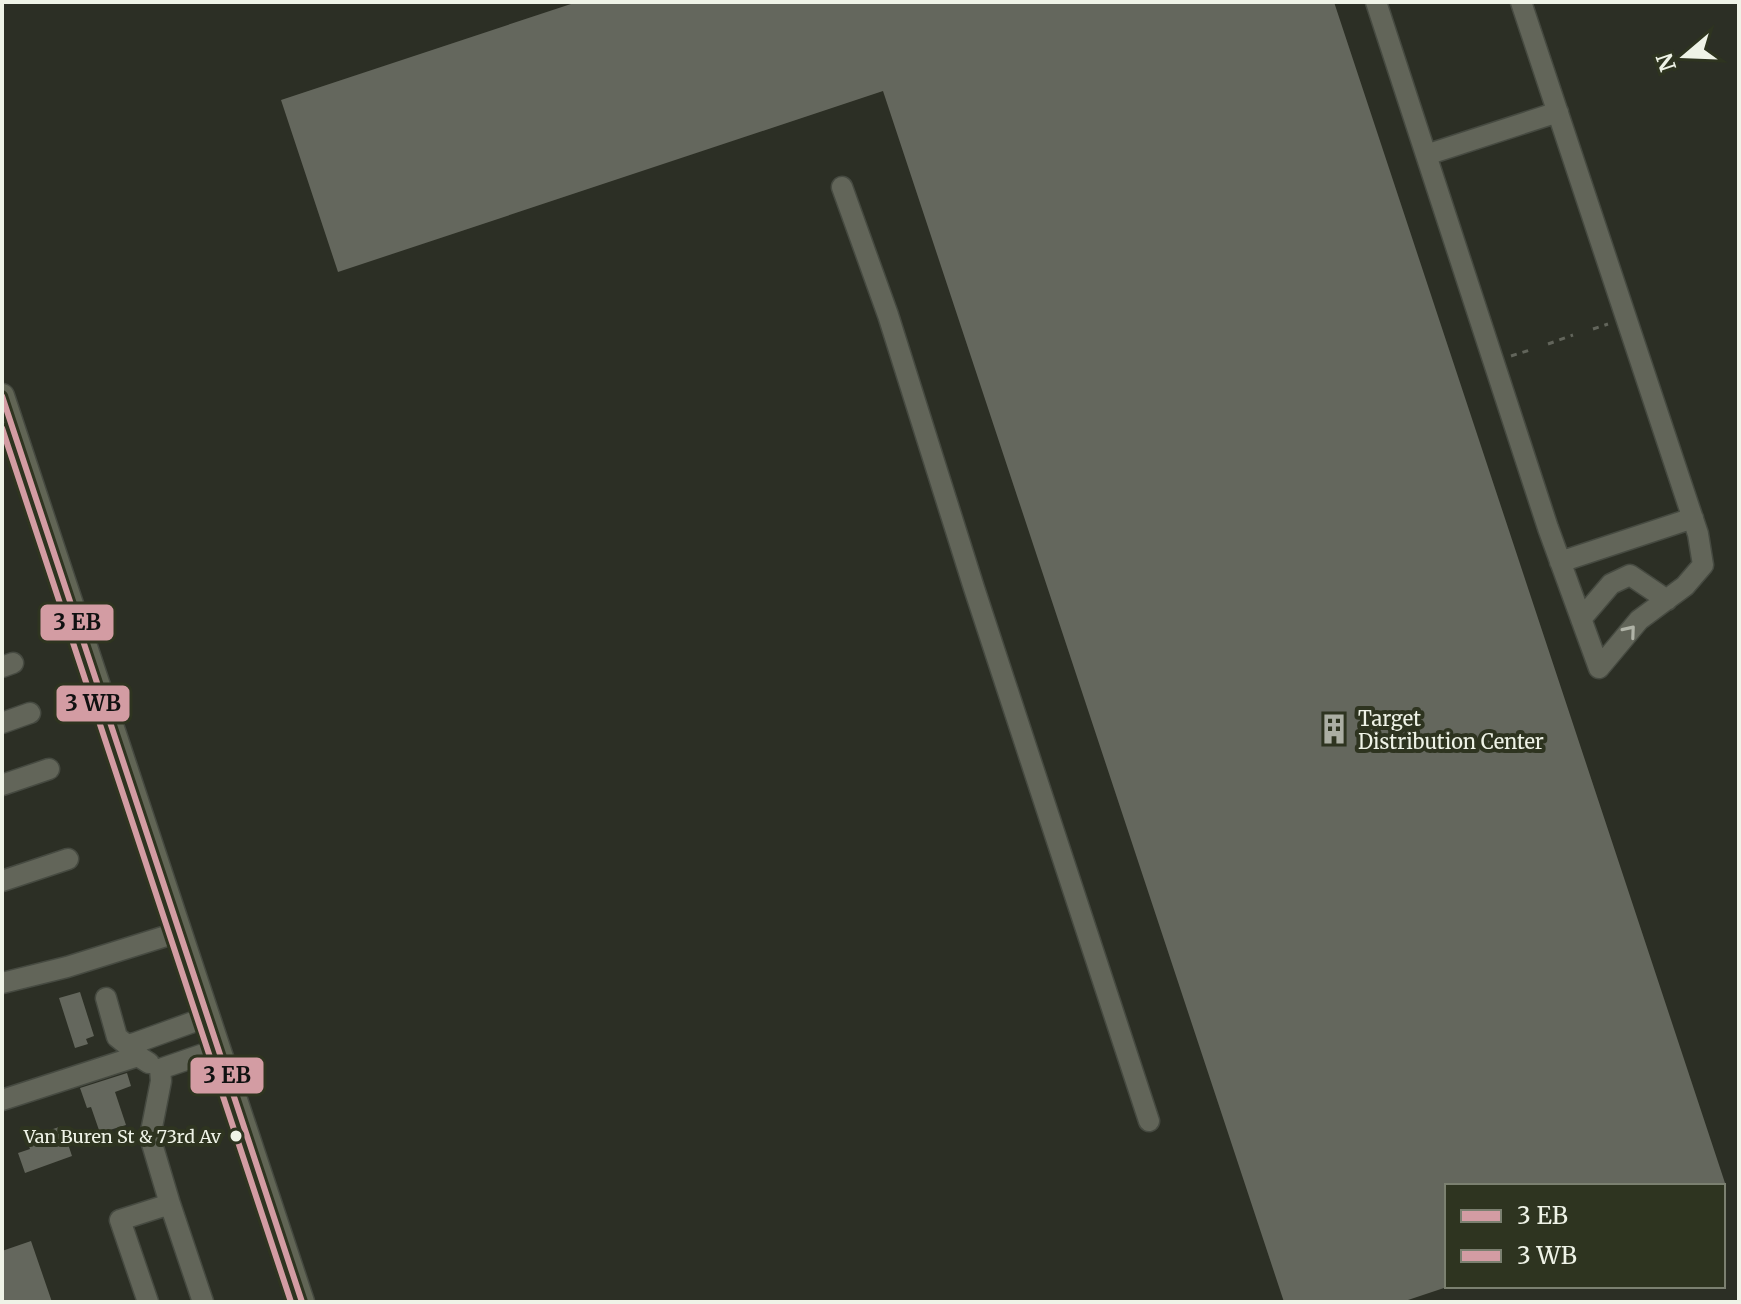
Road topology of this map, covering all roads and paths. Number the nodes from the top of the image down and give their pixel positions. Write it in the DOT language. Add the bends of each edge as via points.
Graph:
graph roads {
  1 [pos="1376,2"];
  2 [pos="1521,2"];
  3 [pos="1558,112"];
  4 [pos="1426,155"];
  5 [pos="842,187"];
  6 [pos="1616,321"];
  7 [pos="1593,329"];
  8 [pos="1573,335"];
  9 [pos="1548,344"];
  10 [pos="1530,350"];
  11 [pos="1504,358"];
  12 [pos="2,396"];
  13 [pos="1693,518"];
  14 [pos="1560,562"];
  15 [pos="1667,600"];
  16 [pos="1581,619"];
  17 [pos="30,713"];
  18 [pos="2,723"];
  19 [pos="49,769"];
  20 [pos="2,785"];
  21 [pos="68,859"];
  22 [pos="2,881"];
  23 [pos="179,932"];
  24 [pos="2,983"];
  25 [pos="106,998"];
  26 [pos="207,1017"];
  27 [pos="218,1049"];
  28 [pos="136,1050"];
  29 [pos="160,1069"];
  30 [pos="2,1100"];
  31 [pos="1149,1121"];
  32 [pos="170,1204"];
  33 [pos="148,1302"];
  34 [pos="203,1302"];
  35 [pos="302,1302"];
  1 -- 4 [label="street"];
  2 -- 3 [label="street"];
  3 -- 4 [label="street"];
  3 -- 13 [label="street"];
  4 -- 14 [label="street"];
  5 -- 31 [label="street"];
  6 -- 7 [label="path"];
  8 -- 9 [label="path"];
  10 -- 11 [label="path"];
  12 -- 23 [label="main road"];
  13 -- 14 [label="street"];
  13 -- 15 [label="street" via="1703,565"];
  14 -- 16 [label="street"];
  15 -- 16 [label="street" via="1630,575 1611,584"];
  16 -- 15 [label="street, one-way" via="1599,668 1639,620"];
  17 -- 18 [label="street"];
  19 -- 20 [label="street"];
  21 -- 22 [label="street"];
  23 -- 24 [label="street"];
  23 -- 26 [label="main road"];
  25 -- 28 [label="street" via="117,1037"];
  26 -- 27 [label="main road"];
  26 -- 28 [label="street"];
  27 -- 29 [label="street"];
  27 -- 35 [label="main road"];
  28 -- 29 [label="street"];
  28 -- 30 [label="street"];
  29 -- 32 [label="street" via="150,1137"];
  32 -- 33 [label="street" via="120,1220"];
  32 -- 34 [label="street"];
}
